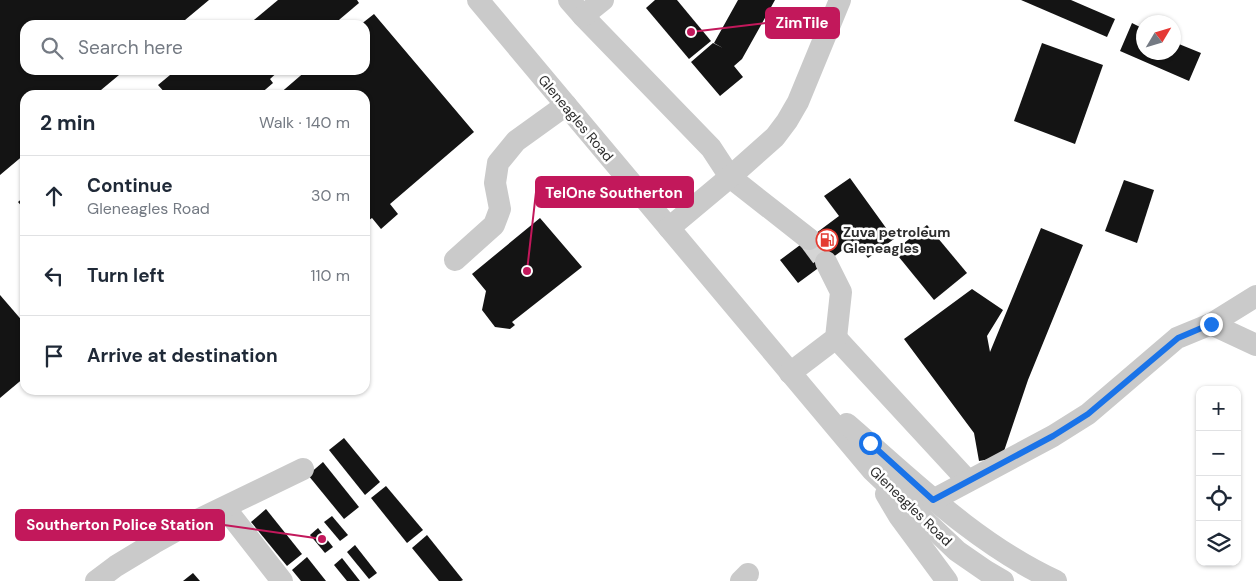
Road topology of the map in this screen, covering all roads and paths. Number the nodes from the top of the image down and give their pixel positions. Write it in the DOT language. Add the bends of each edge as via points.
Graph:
graph roads {
  1 [pos="478,0"];
  2 [pos="603,0"];
  3 [pos="840,0"];
  4 [pos="576,8"];
  5 [pos="566,105"];
  6 [pos="730,177"];
  7 [pos="669,228"];
  8 [pos="809,239"];
  9 [pos="456,260"];
  10 [pos="826,262"];
  11 [pos="1256,296"];
  12 [pos="1211,324"];
  13 [pos="836,338"];
  14 [pos="1256,345"];
  15 [pos="790,374"];
  16 [pos="302,469"];
  17 [pos="872,470"];
  18 [pos="968,480"];
  19 [pos="933,500"];
  20 [pos="225,508"];
  21 [pos="123,574"];
  22 [pos="96,581"];
  23 [pos="282,581"];
  24 [pos="946,581"];
  25 [pos="1003,581"];
  26 [pos="1056,581"];
  1 -- 5 [label="street, Gleneagles Road"];
  2 -- 4 [label="street"];
  3 -- 6 [label="street" via="787,121 775,137"];
  4 -- 6 [label="street" via="711,148"];
  5 -- 7 [label="street, Gleneagles Road"];
  5 -- 9 [label="street" via="516,142 498,163 496,183 500,209 494,225"];
  6 -- 7 [label="street"];
  6 -- 8 [label="street"];
  7 -- 15 [label="street, Gleneagles Road"];
  10 -- 13 [label="street" via="841,292"];
  11 -- 12 [label="street"];
  12 -- 14 [label="street"];
  12 -- 18 [label="street" via="1178,338 1088,414"];
  13 -- 15 [label="street"];
  13 -- 18 [label="street"];
  15 -- 17 [label="street, Gleneagles Road"];
  15 -- 19 [label="street, Gleneagles Road"];
  16 -- 20 [label="street"];
  17 -- 24 [label="street" via="899,516"];
  17 -- 25 [label="street, Gleneagles Road" via="957,551"];
  18 -- 19 [label="street"];
  19 -- 26 [label="street, Gleneagles Road" via="993,546"];
  20 -- 21 [label="street" via="161,539"];
  20 -- 23 [label="street"];
  21 -- 22 [label="street"];
}
